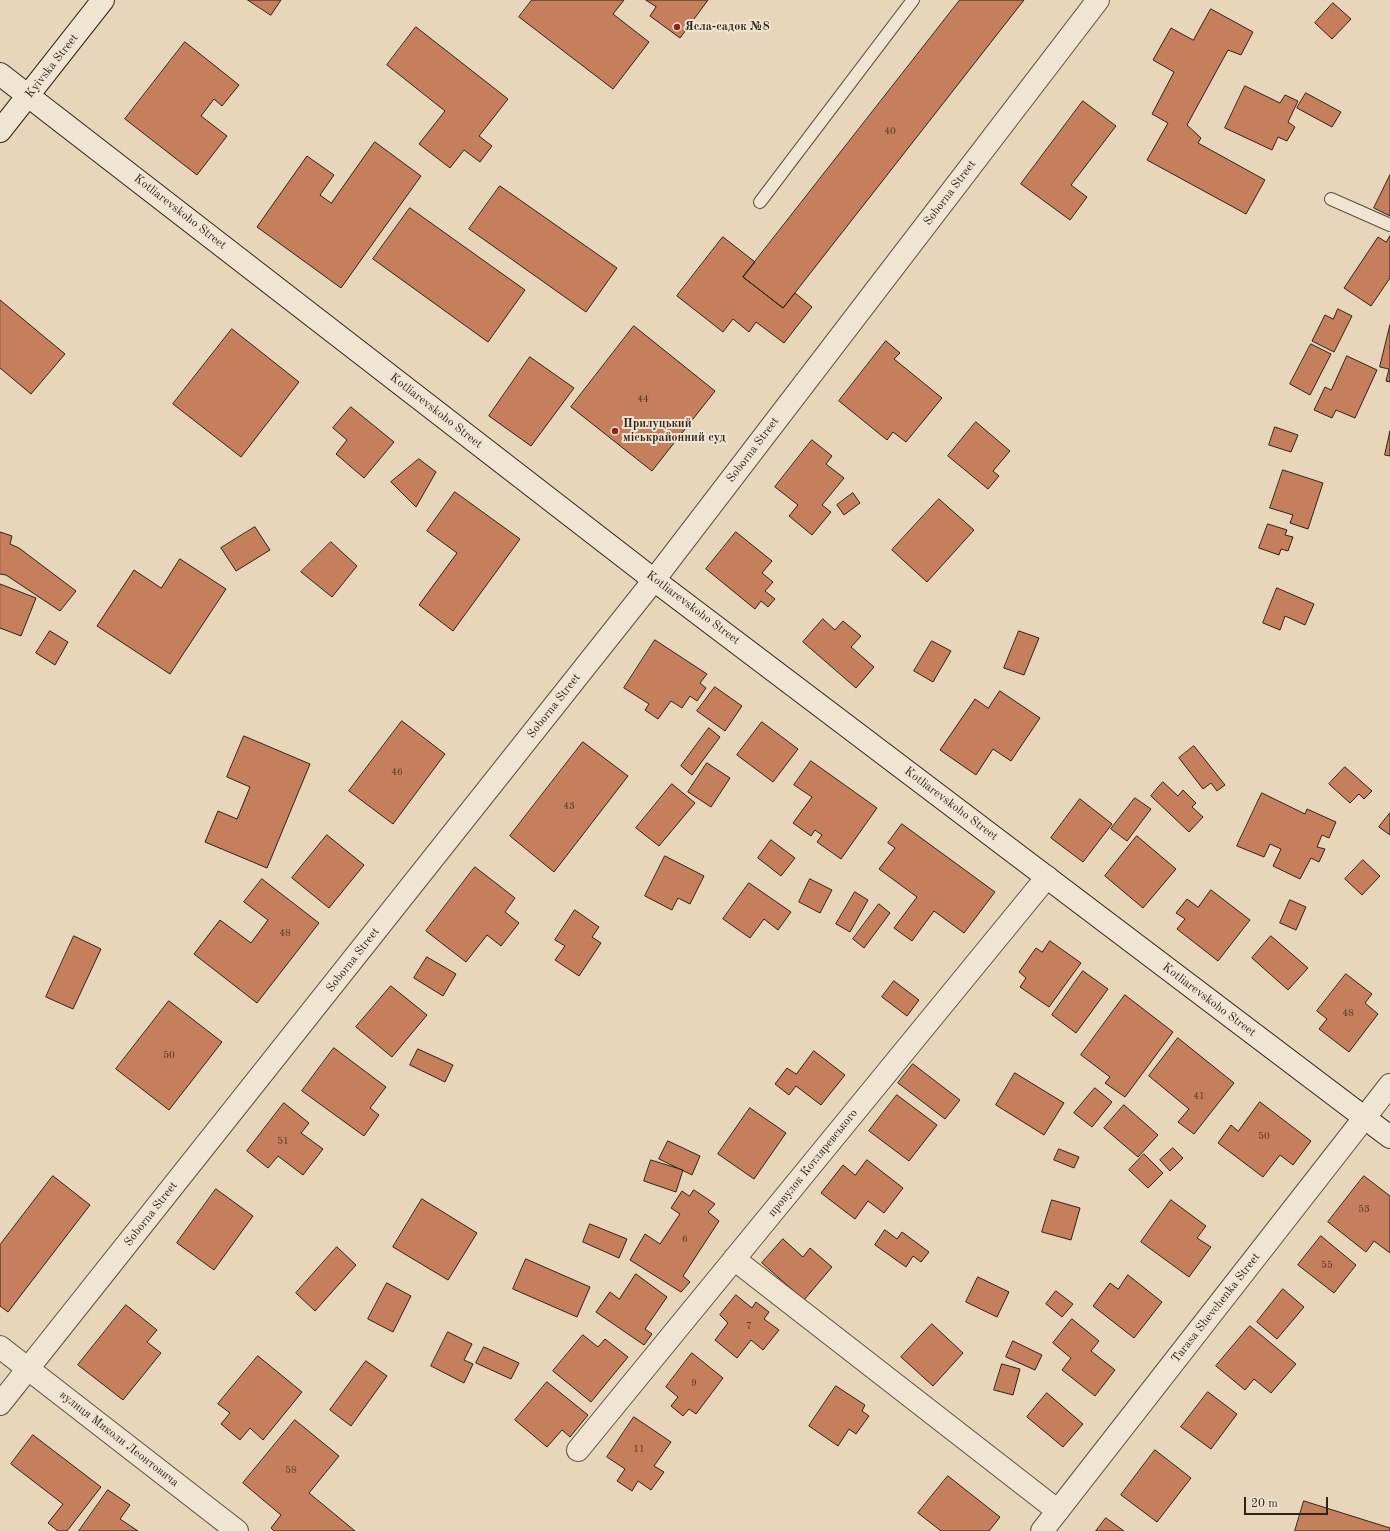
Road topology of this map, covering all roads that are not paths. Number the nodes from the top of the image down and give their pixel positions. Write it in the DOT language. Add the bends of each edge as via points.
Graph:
graph roads {
  1 [pos="104,0"];
  2 [pos="913,0"];
  3 [pos="1098,0"];
  4 [pos="0,74"];
  5 [pos="29,96"];
  6 [pos="0,131"];
  7 [pos="1331,199"];
  8 [pos="760,202"];
  9 [pos="1390,225"];
  10 [pos="654,580"];
  11 [pos="1047,877"];
  12 [pos="1390,1085"];
  13 [pos="1364,1117"];
  14 [pos="1390,1137"];
  15 [pos="734,1259"];
  16 [pos="0,1347"];
  17 [pos="28,1368"];
  18 [pos="0,1404"];
  19 [pos="578,1450"];
  20 [pos="1058,1511"];
  21 [pos="237,1531"];
  22 [pos="1042,1531"];
  1 -- 5 [label="street, Kyivska Street"];
  2 -- 8 [label="lane"];
  3 -- 10 [label="street, Soborna Street"];
  4 -- 5 [label="street, Kotliarevskoho Street"];
  5 -- 6 [label="street, Kyivska Street"];
  5 -- 10 [label="street, Kotliarevskoho Street"];
  7 -- 9 [label="lane"];
  10 -- 11 [label="street, Kotliarevskoho Street"];
  10 -- 17 [label="street, Soborna Street"];
  11 -- 13 [label="street, Kotliarevskoho Street"];
  11 -- 15 [label="street, провулок Котляревського"];
  12 -- 13 [label="street, Tarasa Shevchenka Street"];
  13 -- 14 [label="street, Kotliarevskoho Street"];
  13 -- 20 [label="street, Tarasa Shevchenka Street"];
  15 -- 19 [label="street, провулок Котляревського"];
  15 -- 20 [label="street"];
  16 -- 17 [label="street, вулиця Миколи Леонтовича"];
  17 -- 18 [label="street, Soborna Street"];
  17 -- 21 [label="street, вулиця Миколи Леонтовича"];
  20 -- 22 [label="street, Tarasa Shevchenka Street"];
}
